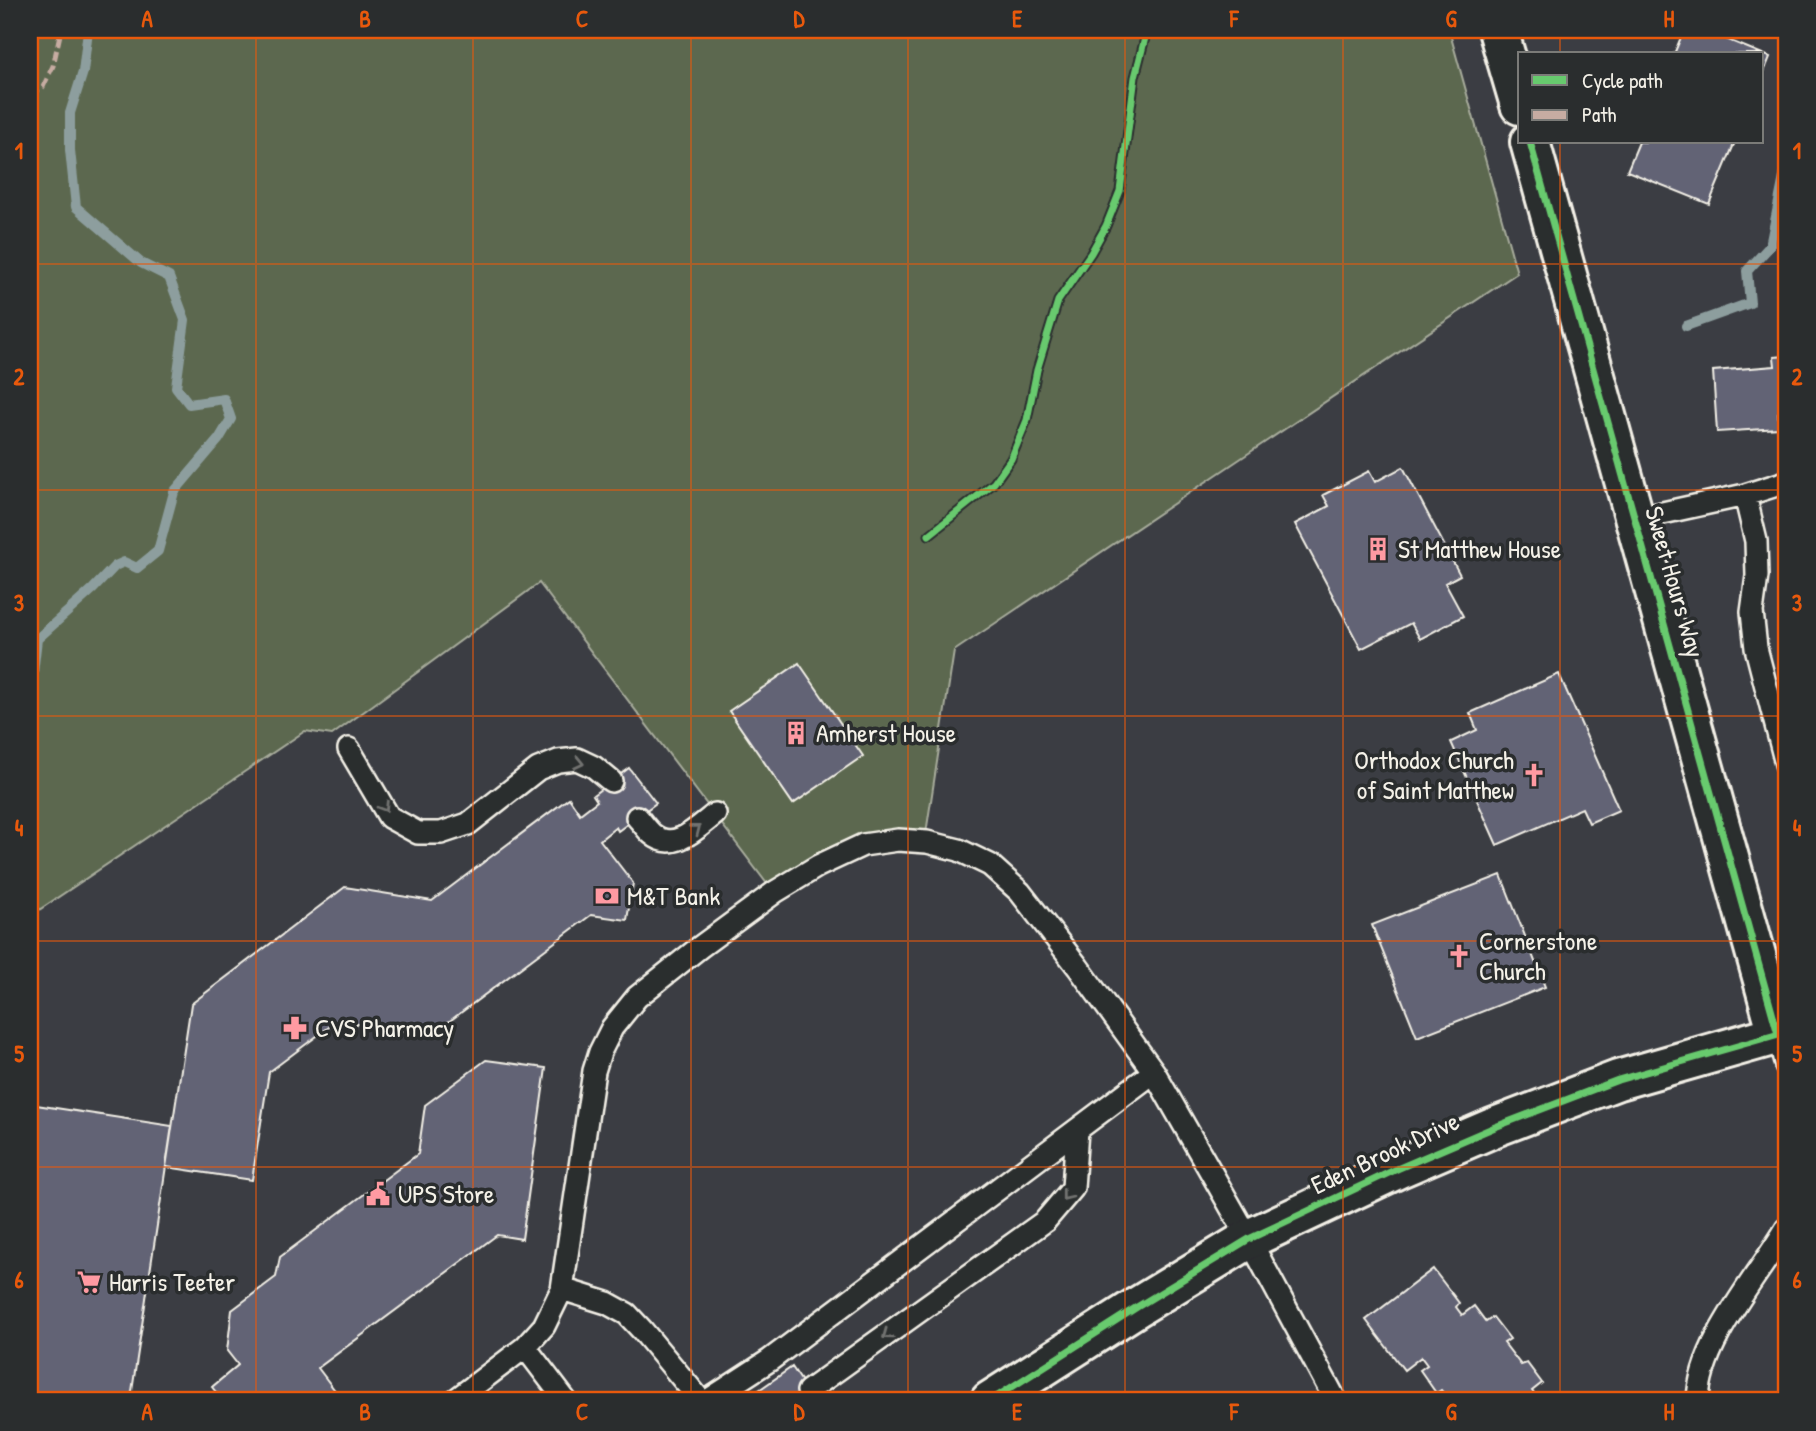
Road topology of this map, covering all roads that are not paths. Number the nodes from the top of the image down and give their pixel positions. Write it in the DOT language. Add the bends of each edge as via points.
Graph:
graph roads {
  1 [pos="1498,30"];
  2 [pos="1518,98"];
  3 [pos="1531,144"];
  4 [pos="1786,482"];
  5 [pos="1745,495"];
  6 [pos="1635,519"];
  7 [pos="349,749"];
  8 [pos="1786,764"];
  9 [pos="611,781"];
  10 [pos="715,814"];
  11 [pos="637,817"];
  12 [pos="1783,1044"];
  13 [pos="1154,1072"];
  14 [pos="1077,1130"];
  15 [pos="1786,1229"];
  16 [pos="1249,1239"];
  17 [pos="562,1289"];
  18 [pos="525,1347"];
  19 [pos="1019,1389"];
  20 [pos="808,1391"];
  21 [pos="454,1401"];
  22 [pos="566,1401"];
  23 [pos="701,1401"];
  24 [pos="707,1401"];
  25 [pos="990,1401"];
  26 [pos="1336,1401"];
  27 [pos="1698,1401"];
  1 -- 2 [label="street"];
  3 -- 6 [label="street, Sweet Hours Way"];
  4 -- 5 [label="lane"];
  5 -- 6 [label="lane"];
  5 -- 8 [label="lane" via="1756,541 1752,612 1756,648"];
  6 -- 12 [label="street, Sweet Hours Way"];
  7 -- 9 [label="lane, one-way" via="389,817 418,833 441,833 468,824 538,769 558,761 577,759"];
  11 -- 10 [label="lane, one-way" via="654,836 670,842 685,837"];
  12 -- 16 [label="street, Eden Brook Drive" via="1618,1080 1495,1126"];
  13 -- 14 [label="lane"];
  13 -- 16 [label="lane"];
  13 -- 17 [label="lane" via="1020,892 990,865 928,842 898,839 863,845 775,892 637,997 612,1028 594,1071"];
  14 -- 20 [label="lane, one-way" via="1073,1188 1045,1221"];
  14 -- 24 [label="lane" via="770,1360"];
  15 -- 27 [label="lane" via="1708,1356"];
  16 -- 19 [label="street, Eden Brook Drive" via="1137,1307"];
  16 -- 26 [label="lane"];
  17 -- 18 [label="lane" via="544,1326"];
  17 -- 23 [label="lane" via="627,1314"];
  18 -- 21 [label="lane"];
  18 -- 22 [label="lane"];
  19 -- 25 [label="street, Eden Brook Drive"];
}
